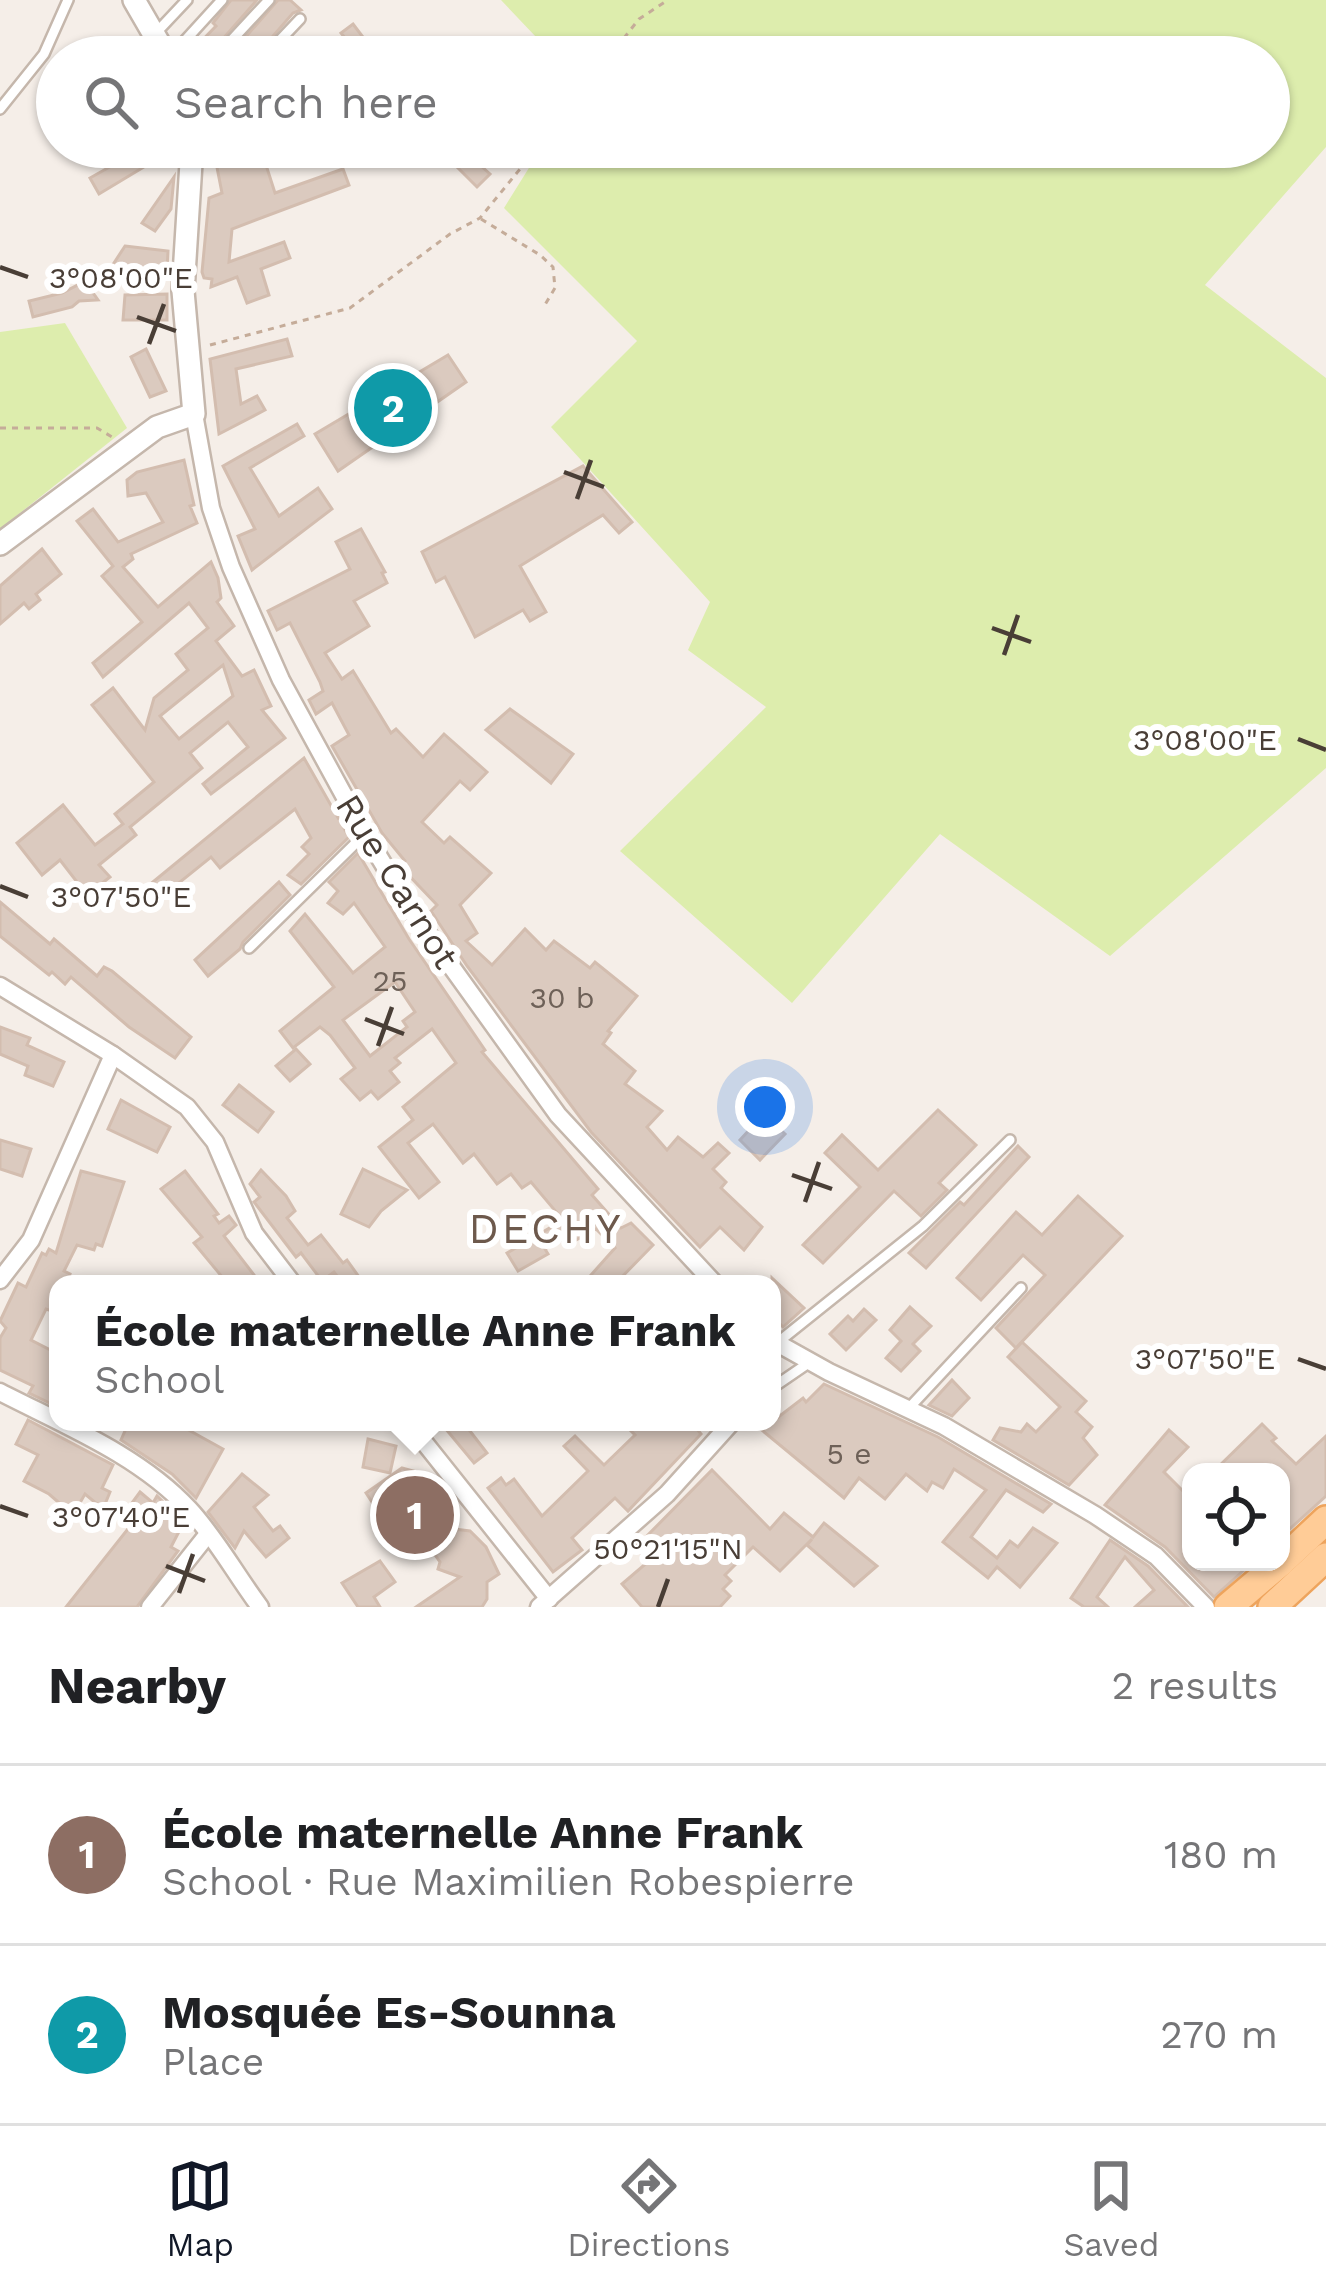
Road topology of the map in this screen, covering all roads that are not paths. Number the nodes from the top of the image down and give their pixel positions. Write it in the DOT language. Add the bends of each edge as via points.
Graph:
graph roads {
  1 [pos="68,0"];
  2 [pos="134,0"];
  3 [pos="187,0"];
  4 [pos="222,0"];
  5 [pos="269,0"];
  6 [pos="300,19"];
  7 [pos="154,35"];
  8 [pos="52,36"];
  9 [pos="189,36"];
  10 [pos="236,36"];
  11 [pos="284,36"];
  12 [pos="36,64"];
  13 [pos="0,109"];
  14 [pos="192,168"];
  15 [pos="194,414"];
  16 [pos="0,544"];
  17 [pos="365,835"];
  18 [pos="249,948"];
  19 [pos="0,986"];
  20 [pos="113,1054"];
  21 [pos="1010,1140"];
  22 [pos="286,1275"];
  23 [pos="707,1275"];
  24 [pos="1,1278"];
  25 [pos="1021,1288"];
  26 [pos="781,1335"];
  27 [pos="781,1344"];
  28 [pos="810,1361"];
  29 [pos="781,1382"];
  30 [pos="0,1392"];
  31 [pos="908,1408"];
  32 [pos="49,1418"];
  33 [pos="72,1431"];
  34 [pos="415,1431"];
  35 [pos="723,1431"];
  36 [pos="1326,1520"];
  37 [pos="1326,1532"];
  38 [pos="208,1534"];
  39 [pos="1326,1545"];
  40 [pos="1290,1554"];
  41 [pos="1326,1557"];
  42 [pos="1270,1571"];
  43 [pos="544,1603"];
  44 [pos="150,1607"];
  45 [pos="260,1607"];
  46 [pos="1206,1607"];
  47 [pos="1228,1607"];
  48 [pos="1246,1607"];
  49 [pos="1260,1607"];
  50 [pos="1272,1607"];
  1 -- 8 [label="lane"];
  2 -- 7 [label="street"];
  3 -- 7 [label="lane"];
  4 -- 9 [label="lane"];
  5 -- 10 [label="lane"];
  6 -- 11 [label="lane"];
  12 -- 13 [label="lane"];
  14 -- 15 [label="street" via="183,291"];
  15 -- 16 [label="street" via="157,427"];
  15 -- 17 [label="street, Rue Carnot" via="231,567"];
  17 -- 18 [label="lane"];
  17 -- 23 [label="street, Rue Carnot" via="558,1115"];
  19 -- 20 [label="street"];
  20 -- 22 [label="street" via="208,1130 247,1221"];
  20 -- 24 [label="street" via="31,1240"];
  21 -- 26 [label="lane" via="923,1226"];
  25 -- 31 [label="lane"];
  27 -- 28 [label="street"];
  28 -- 29 [label="lane"];
  28 -- 31 [label="street"];
  30 -- 32 [label="street"];
  31 -- 46 [label="street" via="1146,1547"];
  33 -- 38 [label="street" via="135,1465"];
  34 -- 43 [label="street"];
  35 -- 43 [label="street" via="668,1494"];
  36 -- 40 [label="main road"];
  37 -- 48 [label="lane"];
  38 -- 44 [label="street"];
  38 -- 45 [label="street"];
  39 -- 49 [label="lane"];
  41 -- 50 [label="main road"];
  42 -- 47 [label="main road"];
}
